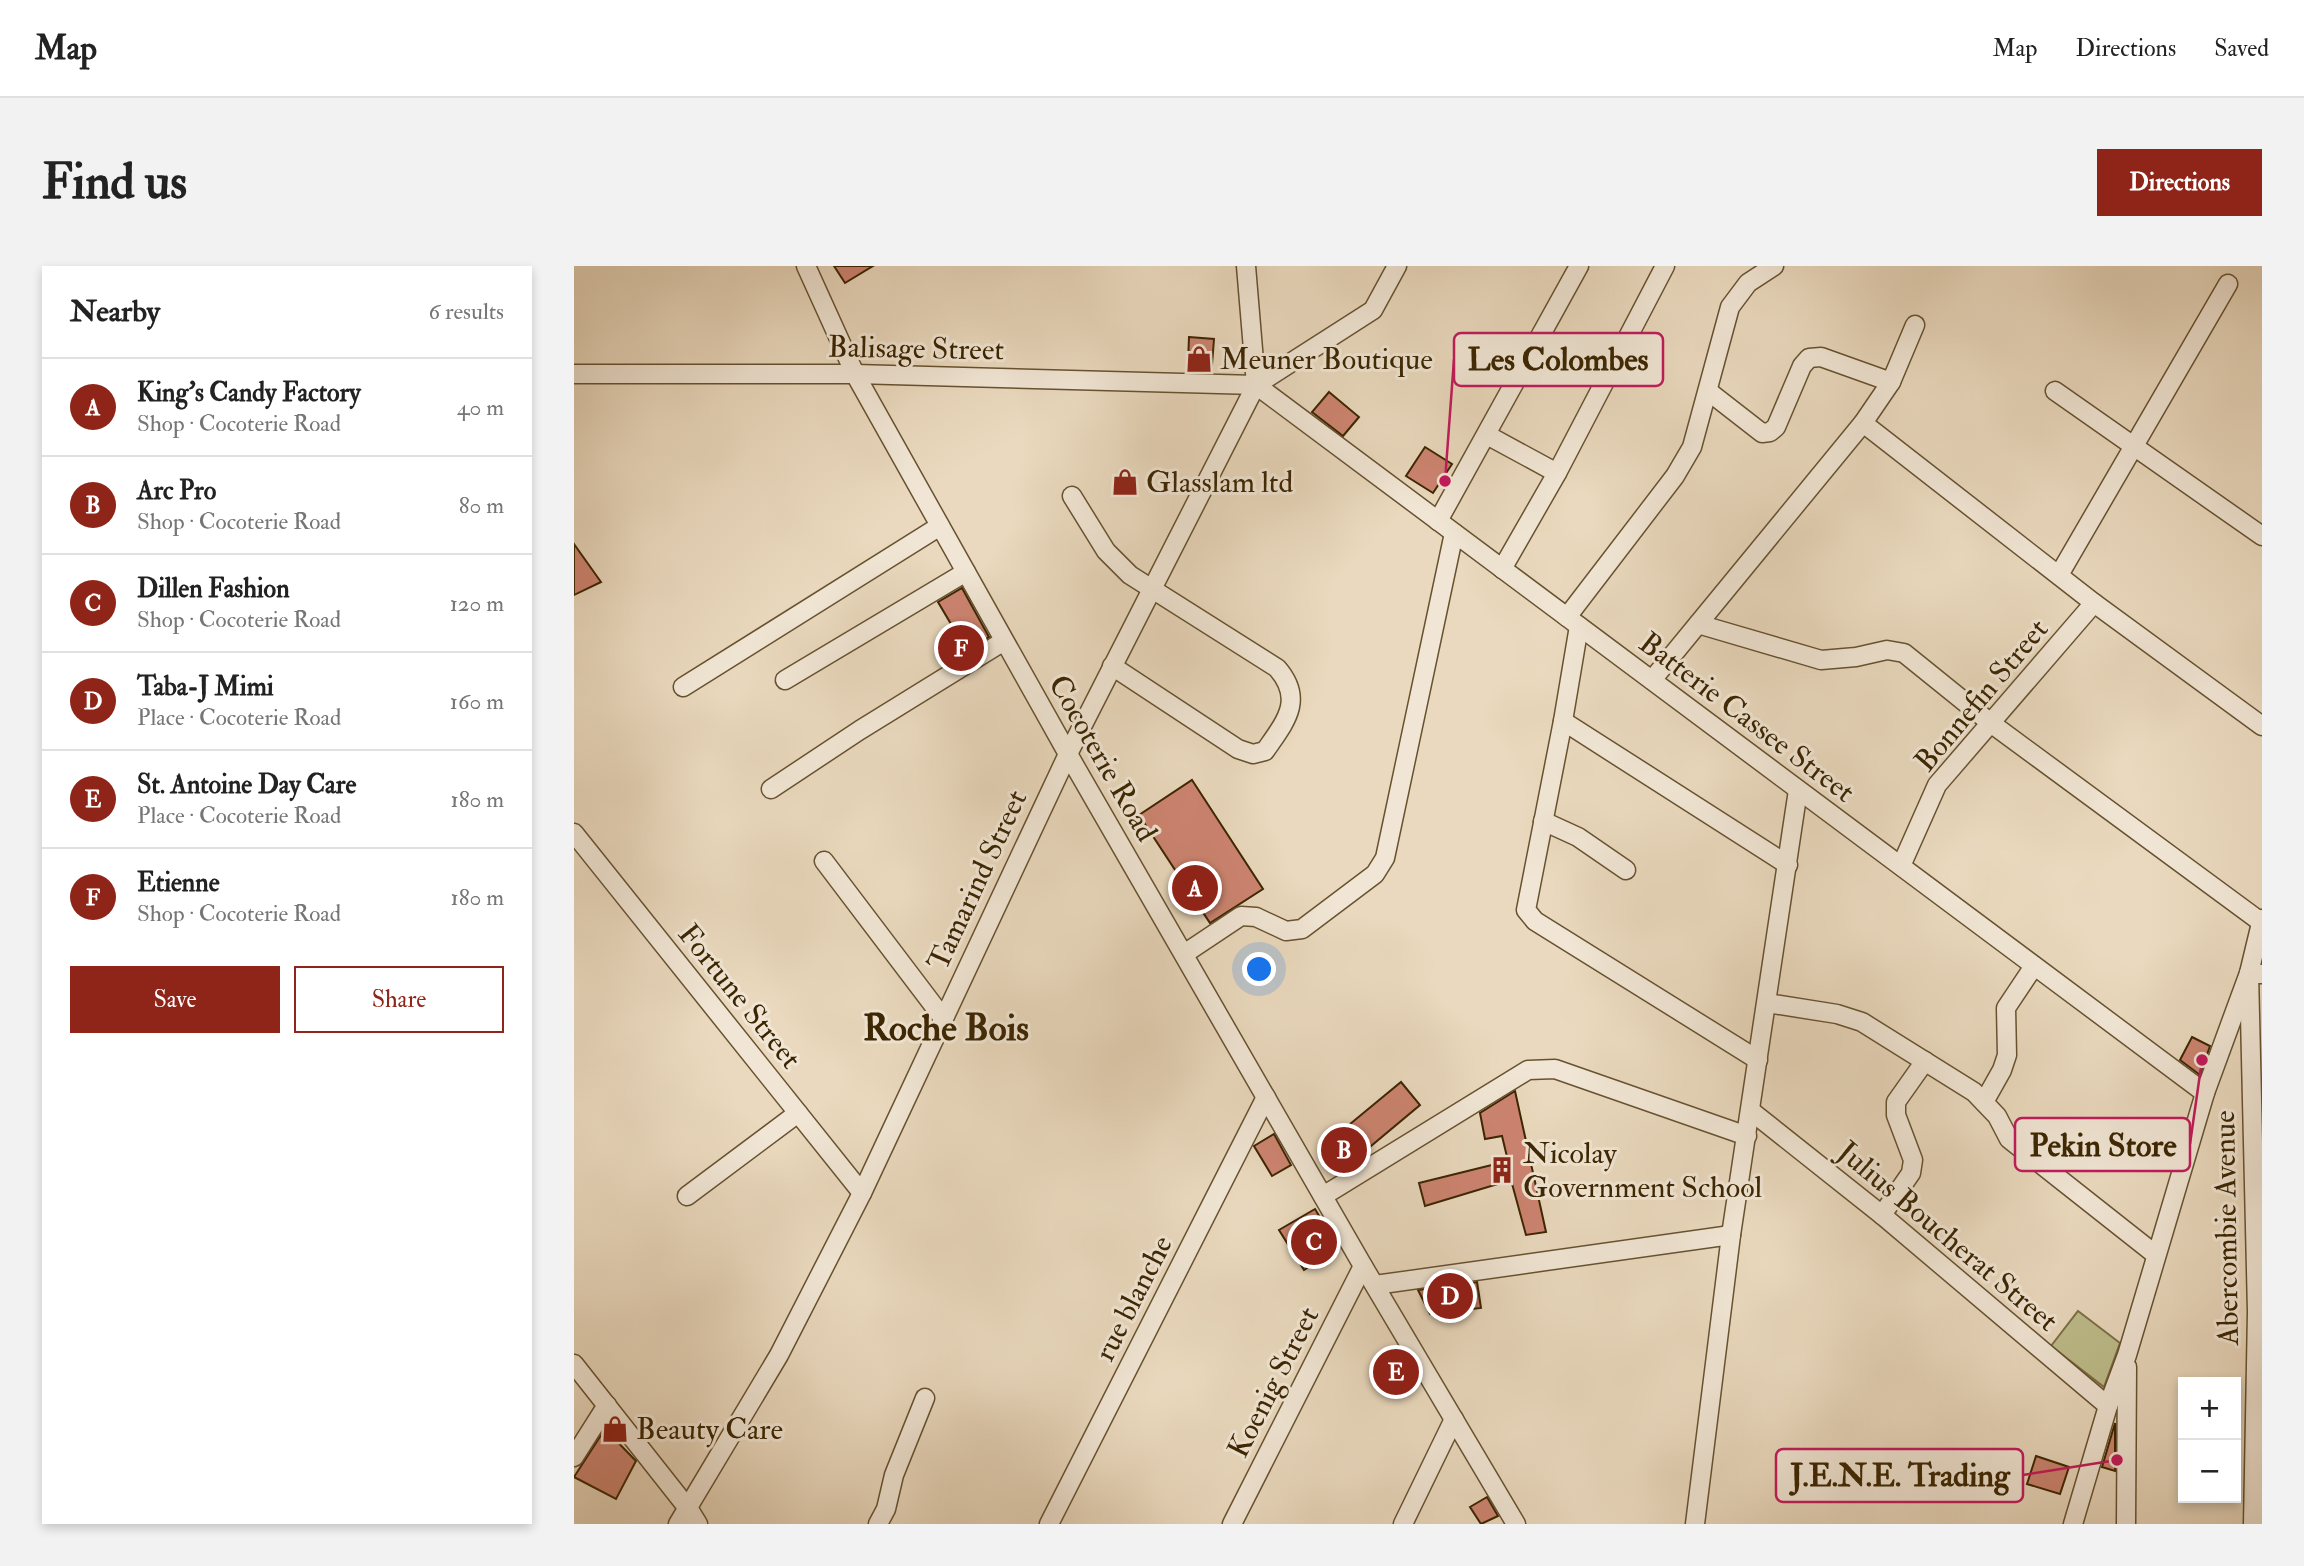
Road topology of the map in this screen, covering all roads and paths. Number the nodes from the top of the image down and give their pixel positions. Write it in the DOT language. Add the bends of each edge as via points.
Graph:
graph roads {
  1 [pos="806,266"];
  2 [pos="1246,266"];
  3 [pos="1397,266"];
  4 [pos="1579,266"];
  5 [pos="1665,266"];
  6 [pos="1774,266"];
  7 [pos="2228,284"];
  8 [pos="1915,325"];
  9 [pos="574,373"];
  10 [pos="855,374"];
  11 [pos="1891,382"];
  12 [pos="1256,385"];
  13 [pos="1708,391"];
  14 [pos="2054,391"];
  15 [pos="1863,422"];
  16 [pos="1487,435"];
  17 [pos="2133,446"];
  18 [pos="1557,473"];
  19 [pos="1072,496"];
  20 [pos="1438,521"];
  21 [pos="940,526"];
  22 [pos="1454,533"];
  23 [pos="2262,536"];
  24 [pos="1502,569"];
  25 [pos="966,572"];
  26 [pos="2059,575"];
  27 [pos="1153,588"];
  28 [pos="2094,603"];
  29 [pos="1573,622"];
  30 [pos="1698,624"];
  31 [pos="1004,641"];
  32 [pos="1112,666"];
  33 [pos="785,680"];
  34 [pos="1652,680"];
  35 [pos="683,687"];
  36 [pos="1563,721"];
  37 [pos="1992,724"];
  38 [pos="2262,726"];
  39 [pos="1068,754"];
  40 [pos="771,789"];
  41 [pos="1798,790"];
  42 [pos="1544,821"];
  43 [pos="574,833"];
  44 [pos="824,861"];
  45 [pos="1788,865"];
  46 [pos="1901,866"];
  47 [pos="1626,870"];
  48 [pos="2262,921"];
  49 [pos="1184,954"];
  50 [pos="2034,966"];
  51 [pos="2256,974"];
  52 [pos="1767,1003"];
  53 [pos="943,1018"];
  54 [pos="1758,1060"];
  55 [pos="1925,1061"];
  56 [pos="2205,1093"];
  57 [pos="1266,1097"];
  58 [pos="1984,1102"];
  59 [pos="1751,1111"];
  60 [pos="798,1113"];
  61 [pos="1747,1136"];
  62 [pos="2259,1184"];
  63 [pos="862,1194"];
  64 [pos="687,1196"];
  65 [pos="1323,1196"];
  66 [pos="1882,1215"];
  67 [pos="1731,1235"];
  68 [pos="2156,1255"];
  69 [pos="1363,1266"];
  70 [pos="1375,1285"];
  71 [pos="2259,1312"];
  72 [pos="2127,1355"];
  73 [pos="574,1364"];
  74 [pos="925,1398"];
  75 [pos="607,1405"];
  76 [pos="2108,1405"];
  77 [pos="1454,1419"];
  78 [pos="574,1457"];
  79 [pos="688,1517"];
  80 [pos="2256,1520"];
  81 [pos="712,1524"];
  82 [pos="878,1524"];
  83 [pos="1049,1524"];
  84 [pos="1232,1524"];
  85 [pos="1403,1524"];
  86 [pos="1516,1524"];
  87 [pos="1695,1524"];
  88 [pos="2073,1524"];
  89 [pos="2126,1524"];
  1 -- 10 [label="street, Cocoterie Road"];
  2 -- 12 [label="street"];
  3 -- 12 [label="street" via="1373,310"];
  4 -- 16 [label="street"];
  5 -- 18 [label="street"];
  6 -- 13 [label="street" via="1748,283 1730,307"];
  7 -- 17 [label="street"];
  8 -- 11 [label="street"];
  9 -- 10 [label="street, Balisage Street"];
  10 -- 12 [label="street, Balisage Street"];
  10 -- 21 [label="street, Cocoterie Road"];
  11 -- 13 [label="street" via="1821,357 1809,359 1776,427 1762,433"];
  11 -- 15 [label="street"];
  12 -- 20 [label="street, Batterie Cassee Street"];
  12 -- 27 [label="street, Tamarind Street"];
  13 -- 29 [label="street" via="1692,447"];
  14 -- 17 [label="street"];
  15 -- 26 [label="street"];
  15 -- 30 [label="street"];
  16 -- 18 [label="street"];
  16 -- 20 [label="street"];
  17 -- 23 [label="street"];
  17 -- 26 [label="street"];
  18 -- 24 [label="street"];
  19 -- 27 [label="street" via="1106,551 1130,575"];
  20 -- 22 [label="street, Batterie Cassee Street"];
  21 -- 25 [label="street, Cocoterie Road"];
  21 -- 35 [label="street"];
  22 -- 24 [label="street, Batterie Cassee Street"];
  22 -- 49 [label="street" via="1385,858 1375,874 1302,929 1286,931 1256,917 1241,916"];
  24 -- 29 [label="street, Batterie Cassee Street"];
  25 -- 31 [label="street, Cocoterie Road"];
  25 -- 33 [label="street"];
  26 -- 28 [label="street"];
  27 -- 32 [label="street, Tamarind Street"];
  27 -- 32 [label="street" via="1277,668 1293,695 1286,720 1265,751 1253,754 1238,749"];
  28 -- 37 [label="street, Bonnefin Street"];
  28 -- 38 [label="street"];
  29 -- 34 [label="street, Batterie Cassee Street"];
  29 -- 36 [label="street"];
  30 -- 34 [label="street"];
  30 -- 37 [label="street" via="1821,660 1887,650 1904,653"];
  31 -- 39 [label="street, Cocoterie Road"];
  31 -- 40 [label="street"];
  32 -- 39 [label="street, Tamarind Street"];
  34 -- 41 [label="street, Batterie Cassee Street"];
  36 -- 42 [label="street"];
  36 -- 45 [label="street"];
  37 -- 46 [label="street, Bonnefin Street" via="1937,785"];
  37 -- 48 [label="street"];
  39 -- 49 [label="street, Cocoterie Road"];
  39 -- 53 [label="street, Tamarind Street"];
  41 -- 45 [label="street"];
  41 -- 46 [label="street, Batterie Cassee Street"];
  42 -- 47 [label="street" via="1578,837"];
  42 -- 54 [label="street" via="1526,910 1529,916"];
  43 -- 60 [label="street, Fortune Street"];
  44 -- 53 [label="street"];
  45 -- 52 [label="street"];
  46 -- 50 [label="street, Batterie Cassee Street"];
  48 -- 51 [label="street"];
  49 -- 57 [label="street, Cocoterie Road"];
  50 -- 56 [label="street, Batterie Cassee Street"];
  50 -- 58 [label="street" via="2007,1008 2007,1055"];
  51 -- 56 [label="street"];
  51 -- 62 [label="street, Abercombie Avenue"];
  52 -- 54 [label="street"];
  52 -- 55 [label="street" via="1862,1022"];
  53 -- 63 [label="street, Tamarind Street"];
  54 -- 59 [label="street"];
  55 -- 58 [label="street"];
  55 -- 66 [label="street" via="1896,1102 1896,1115 1913,1160 1911,1173"];
  56 -- 68 [label="street"];
  57 -- 65 [label="street, Cocoterie Road"];
  57 -- 83 [label="street, rue blanche"];
  58 -- 68 [label="street" via="2009,1139"];
  59 -- 61 [label="street"];
  59 -- 66 [label="street, Julius Boucherat Street"];
  60 -- 63 [label="street, Fortune Street"];
  60 -- 64 [label="street"];
  61 -- 65 [label="street" via="1555,1069 1528,1070"];
  61 -- 67 [label="street"];
  62 -- 71 [label="street, Abercombie Avenue"];
  63 -- 79 [label="street, Tamarind Street"];
  65 -- 69 [label="street, Cocoterie Road"];
  66 -- 76 [label="street, Julius Boucherat Street"];
  67 -- 70 [label="street"];
  67 -- 87 [label="street"];
  68 -- 72 [label="street"];
  69 -- 70 [label="street, Cocoterie Road"];
  69 -- 84 [label="street, Koenig Street"];
  70 -- 77 [label="street, Cocoterie Road"];
  71 -- 80 [label="street, Abercombie Avenue"];
  72 -- 76 [label="street"];
  72 -- 89 [label="street"];
  73 -- 75 [label="street"];
  74 -- 82 [label="street"];
  75 -- 78 [label="street"];
  75 -- 79 [label="street"];
  76 -- 88 [label="street"];
  77 -- 85 [label="street"];
  77 -- 86 [label="street, Cocoterie Road"];
  79 -- 81 [label="street"];
}
